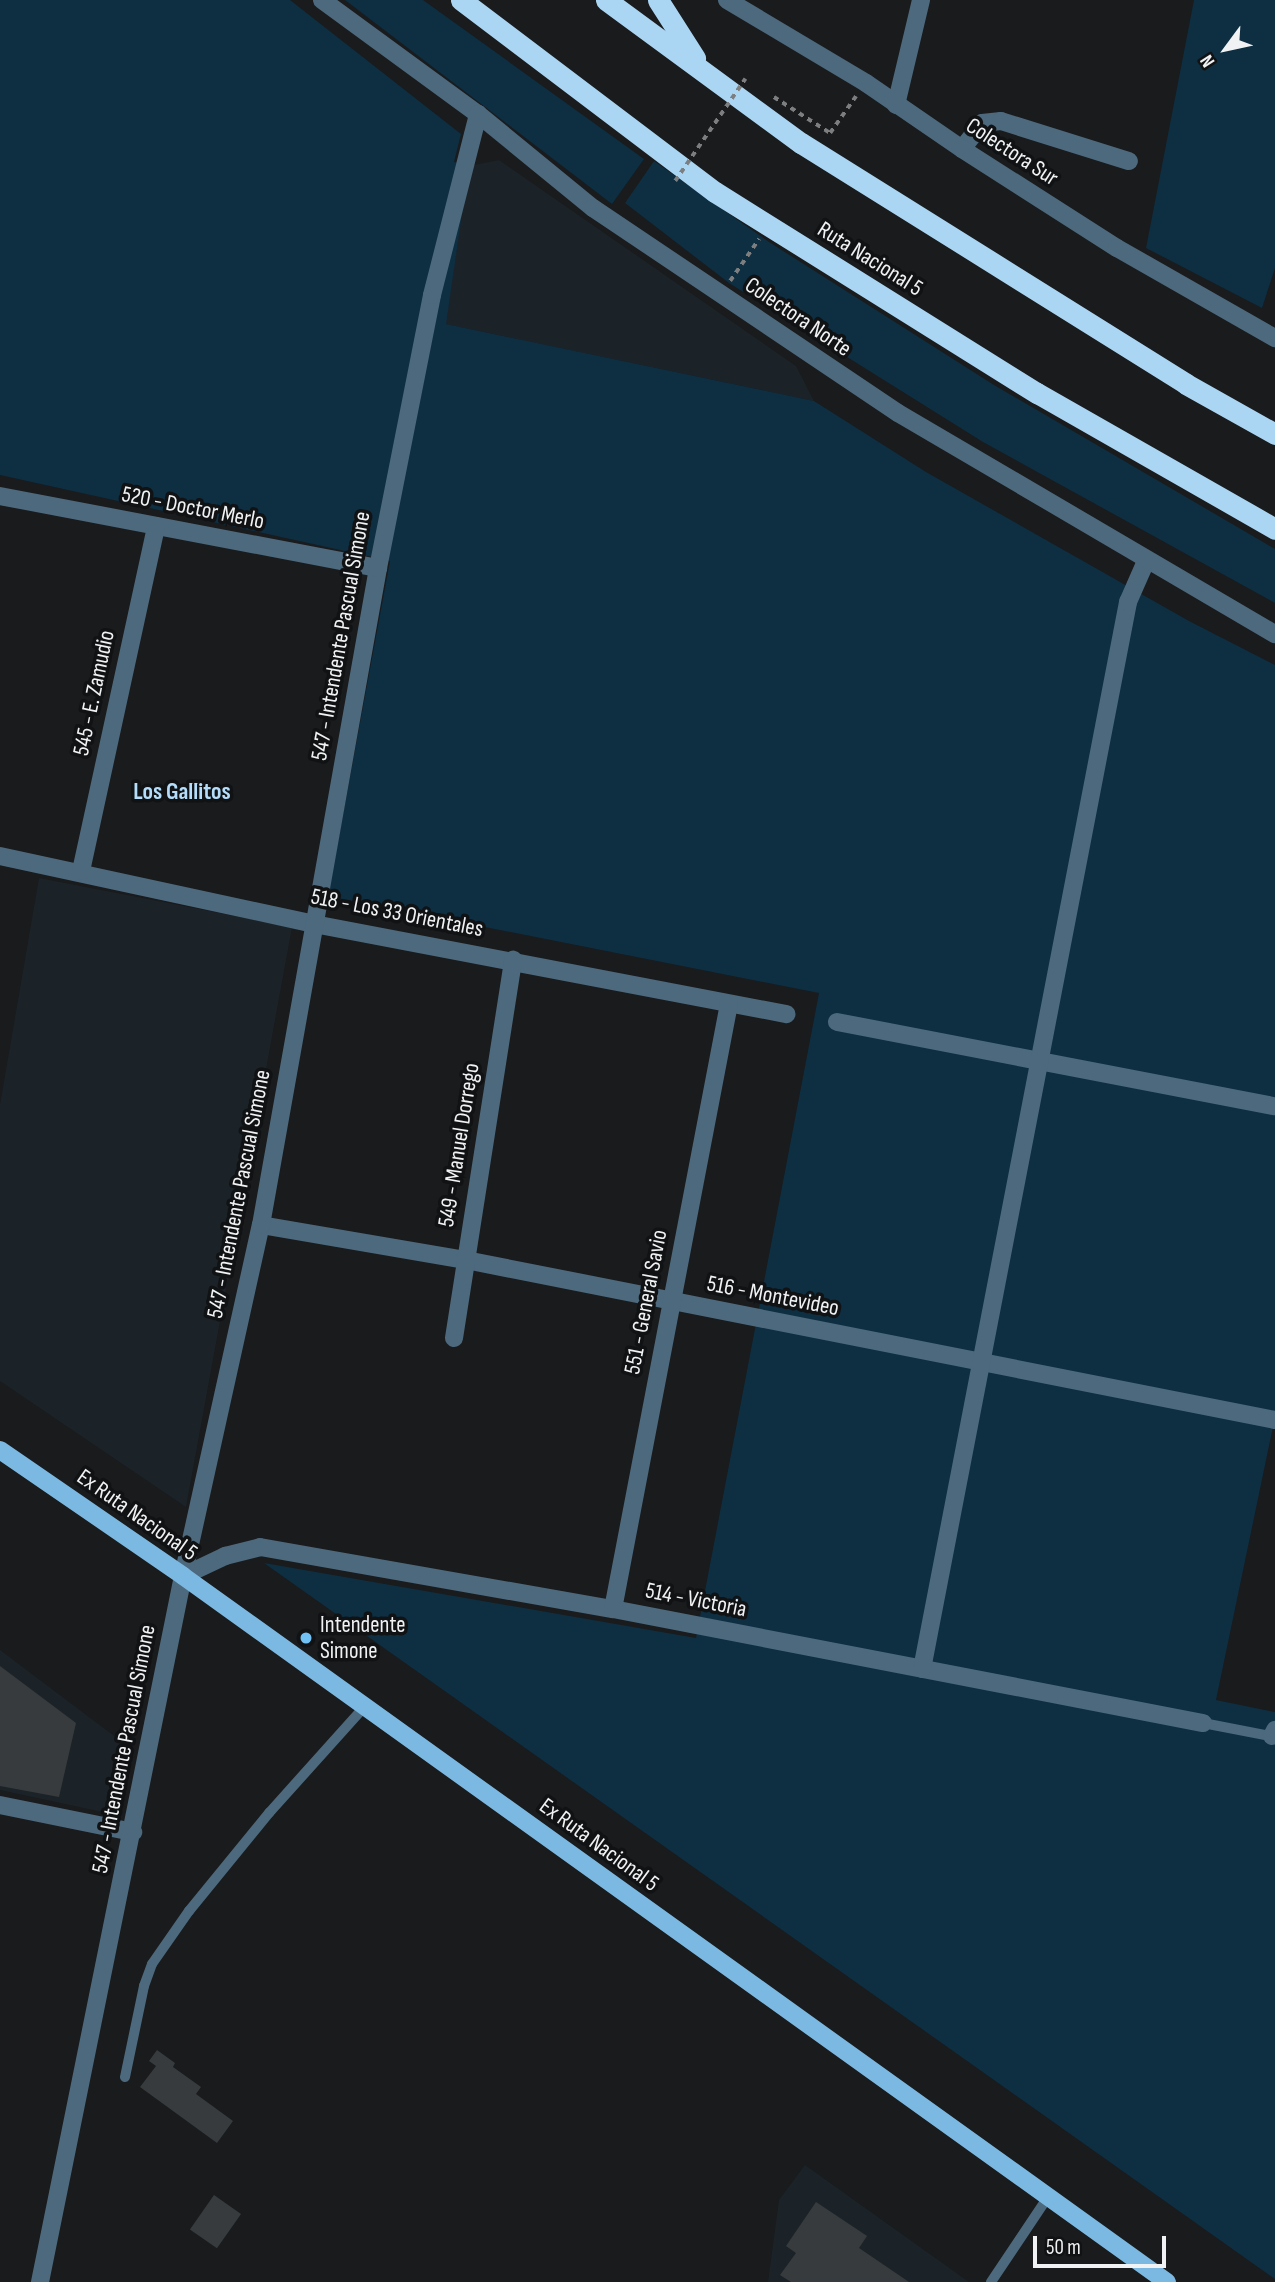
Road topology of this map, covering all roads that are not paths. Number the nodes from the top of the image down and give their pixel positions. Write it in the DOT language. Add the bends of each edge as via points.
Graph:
graph roads {
  1 [pos="322,0"];
  2 [pos="461,0"];
  3 [pos="606,0"];
  4 [pos="658,0"];
  5 [pos="727,0"];
  6 [pos="921,0"];
  7 [pos="708,76"];
  8 [pos="896,105"];
  9 [pos="478,114"];
  10 [pos="962,149"];
  11 [pos="1129,161"];
  12 [pos="1275,338"];
  13 [pos="1275,434"];
  14 [pos="0,496"];
  15 [pos="156,526"];
  16 [pos="1275,529"];
  17 [pos="1146,561"];
  18 [pos="378,568"];
  19 [pos="1275,634"];
  20 [pos="0,856"];
  21 [pos="81,871"];
  22 [pos="314,924"];
  23 [pos="513,960"];
  24 [pos="729,1004"];
  25 [pos="787,1014"];
  26 [pos="837,1022"];
  27 [pos="1039,1061"];
  28 [pos="1275,1106"];
  29 [pos="261,1225"];
  30 [pos="466,1260"];
  31 [pos="671,1301"];
  32 [pos="454,1338"];
  33 [pos="981,1362"];
  34 [pos="1275,1420"];
  35 [pos="0,1450"];
  36 [pos="183,1576"];
  37 [pos="613,1609"];
  38 [pos="922,1669"];
  39 [pos="364,1707"];
  40 [pos="1203,1723"];
  41 [pos="1274,1734"];
  42 [pos="0,1805"];
  43 [pos="132,1832"];
  44 [pos="125,2077"];
  45 [pos="1048,2197"];
  46 [pos="40,2282"];
  47 [pos="991,2282"];
  48 [pos="1167,2282"];
  1 -- 9 [label="street, Colectora Norte"];
  2 -- 16 [label="highway, Ruta Nacional 5" via="715,192 1026,386"];
  3 -- 7 [label="highway"];
  4 -- 7 [label="highway"];
  5 -- 8 [label="street, Colectora Sur"];
  6 -- 8 [label="street"];
  7 -- 13 [label="highway" via="802,143 1186,384"];
  8 -- 10 [label="street, Colectora Sur"];
  9 -- 17 [label="street, Colectora Norte" via="593,208 721,295 898,413"];
  9 -- 18 [label="street, 547 - Intendente Pascual Simone" via="432,295"];
  10 -- 11 [label="street" via="982,123 1001,121"];
  10 -- 12 [label="street, Colectora Sur" via="1117,248"];
  14 -- 15 [label="street, 520 - Doctor Merlo"];
  15 -- 18 [label="street, 520 - Doctor Merlo"];
  15 -- 21 [label="street, 545 - E. Zamudio"];
  17 -- 19 [label="street, Colectora Norte"];
  17 -- 27 [label="street" via="1128,602"];
  18 -- 22 [label="street, 547 - Intendente Pascual Simone"];
  20 -- 21 [label="street, 518 - Los 33 Orientales"];
  21 -- 22 [label="street, 518 - Los 33 Orientales"];
  22 -- 23 [label="street, 518 - Los 33 Orientales"];
  22 -- 29 [label="street, 547 - Intendente Pascual Simone"];
  23 -- 24 [label="street, 518 - Los 33 Orientales"];
  23 -- 30 [label="street, 549 - Manuel Dorrego"];
  24 -- 25 [label="street, 518 - Los 33 Orientales"];
  24 -- 31 [label="street, 551 - General Savio"];
  26 -- 27 [label="street"];
  27 -- 28 [label="street"];
  27 -- 33 [label="street"];
  29 -- 30 [label="street, 516 - Montevideo"];
  29 -- 36 [label="street, 547 - Intendente Pascual Simone"];
  30 -- 31 [label="street, 516 - Montevideo"];
  30 -- 32 [label="street, 549 - Manuel Dorrego"];
  31 -- 33 [label="street, 516 - Montevideo"];
  31 -- 37 [label="street, 551 - General Savio"];
  33 -- 34 [label="street, 516 - Montevideo"];
  33 -- 38 [label="street"];
  35 -- 36 [label="main road, Ex Ruta Nacional 5"];
  36 -- 37 [label="street, 514 - Victoria" via="260,1546"];
  36 -- 39 [label="main road, Ex Ruta Nacional 5"];
  36 -- 43 [label="street, 547 - Intendente Pascual Simone"];
  37 -- 38 [label="street, 514 - Victoria"];
  38 -- 40 [label="street, 514 - Victoria"];
  39 -- 44 [label="lane" via="189,1911 152,1964"];
  39 -- 45 [label="main road, Ex Ruta Nacional 5"];
  40 -- 41 [label="lane"];
  42 -- 43 [label="street"];
  43 -- 46 [label="street, 547 - Intendente Pascual Simone"];
  45 -- 47 [label="lane"];
  45 -- 48 [label="main road, Ex Ruta Nacional 5"];
}
